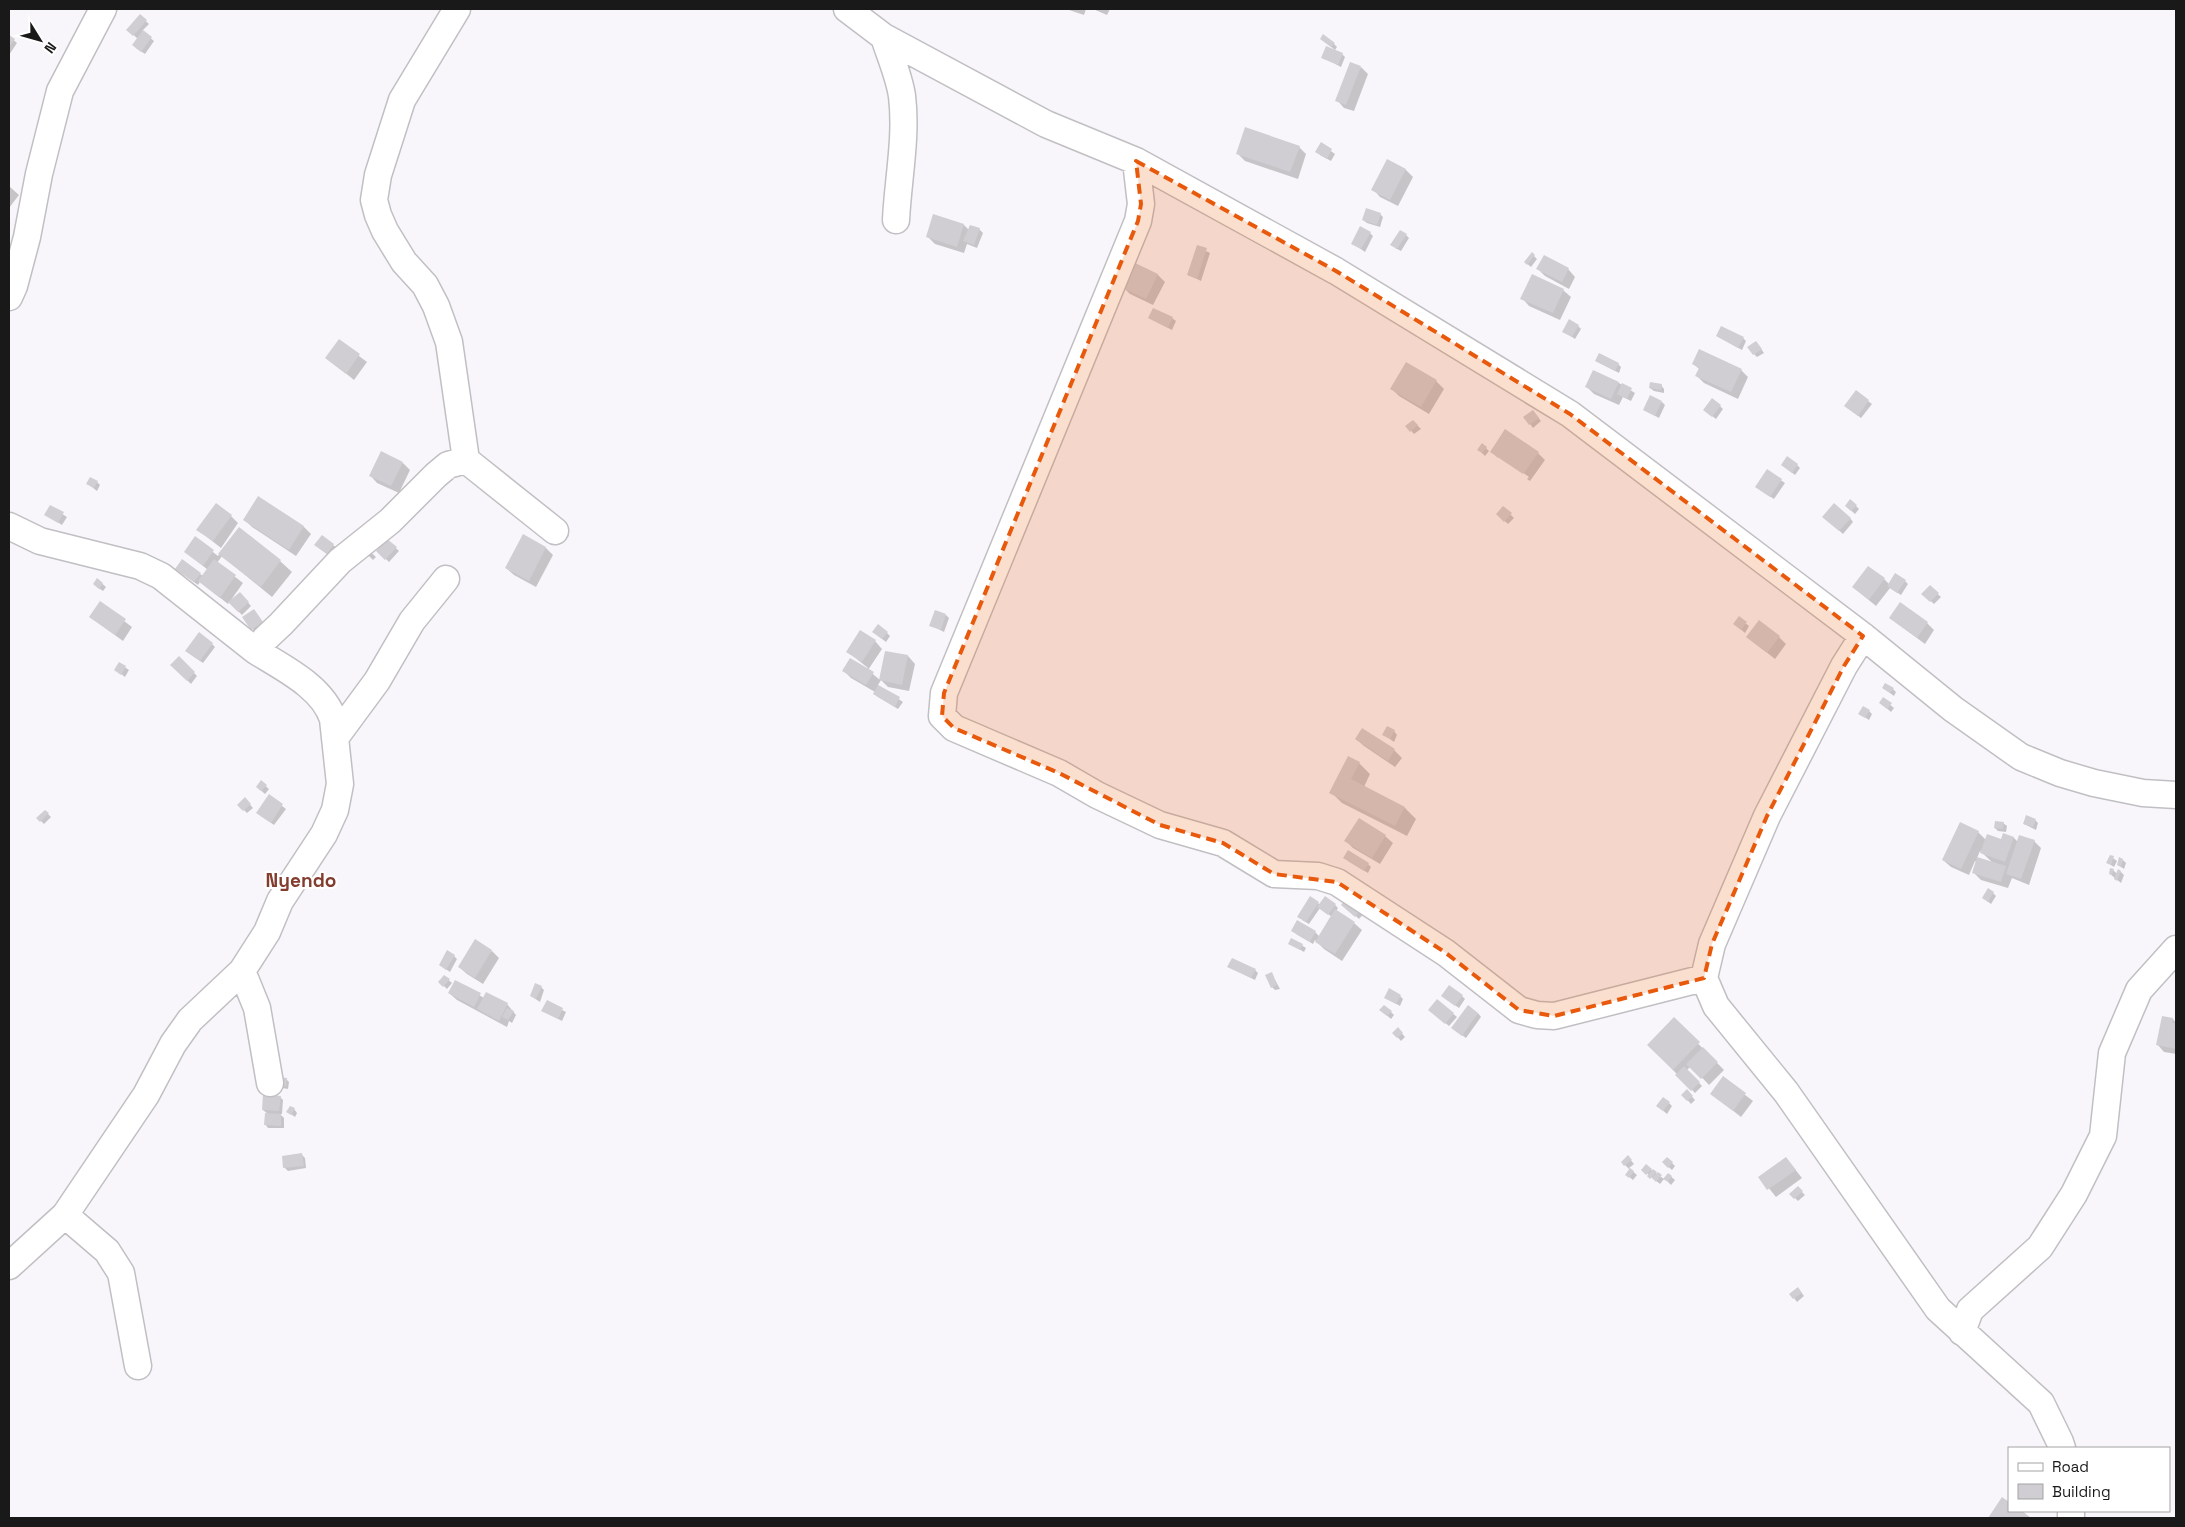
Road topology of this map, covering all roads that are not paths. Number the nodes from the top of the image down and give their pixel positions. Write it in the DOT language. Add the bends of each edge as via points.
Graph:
graph roads {
  1 [pos="103,9"];
  2 [pos="457,9"];
  3 [pos="846,9"];
  4 [pos="884,37"];
  5 [pos="1136,161"];
  6 [pos="896,220"];
  7 [pos="9,297"];
  8 [pos="466,460"];
  9 [pos="9,526"];
  10 [pos="555,531"];
  11 [pos="446,579"];
  12 [pos="1863,636"];
  13 [pos="256,651"];
  14 [pos="336,738"];
  15 [pos="2176,795"];
  16 [pos="2176,949"];
  17 [pos="242,971"];
  18 [pos="1704,978"];
  19 [pos="270,1083"];
  20 [pos="65,1215"];
  21 [pos="9,1266"];
  22 [pos="1962,1332"];
  23 [pos="138,1366"];
  24 [pos="2062,1447"];
  1 -- 7 [label="street" via="60,91 27,237"];
  2 -- 8 [label="street" via="402,100 378,176 374,200 385,231 404,262 425,285 449,342"];
  3 -- 4 [label="street"];
  4 -- 5 [label="street" via="1046,124"];
  4 -- 6 [label="street" via="902,96 904,138"];
  5 -- 12 [label="street" via="1336,271 1570,414"];
  5 -- 18 [label="street" via="1141,204 1138,221 944,693 942,716 954,728 1059,773 1096,795 1160,825 1223,843 1274,874 1318,876 1337,882 1446,953 1519,1010 1554,1016"];
  8 -- 10 [label="street"];
  8 -- 13 [label="street" via="448,465 390,521 340,561"];
  9 -- 13 [label="street" via="40,541 140,566 161,576"];
  11 -- 14 [label="street" via="412,620 377,681"];
  12 -- 15 [label="street" via="1953,709 2021,757 2094,783"];
  12 -- 18 [label="street" via="1844,666 1767,816 1712,944"];
  13 -- 14 [label="street" via="308,686 325,702 333,719"];
  14 -- 17 [label="street" via="340,784 335,810"];
  16 -- 22 [label="street" via="2139,990 2112,1053 2103,1136 2074,1194 2040,1247 1970,1310"];
  17 -- 19 [label="street" via="257,1008"];
  17 -- 20 [label="street" via="190,1020 146,1094"];
  18 -- 22 [label="street" via="1716,1006 1786,1092 1938,1308"];
  20 -- 21 [label="street"];
  20 -- 23 [label="street" via="107,1251 121,1273"];
  22 -- 24 [label="street" via="2040,1403"];
}
